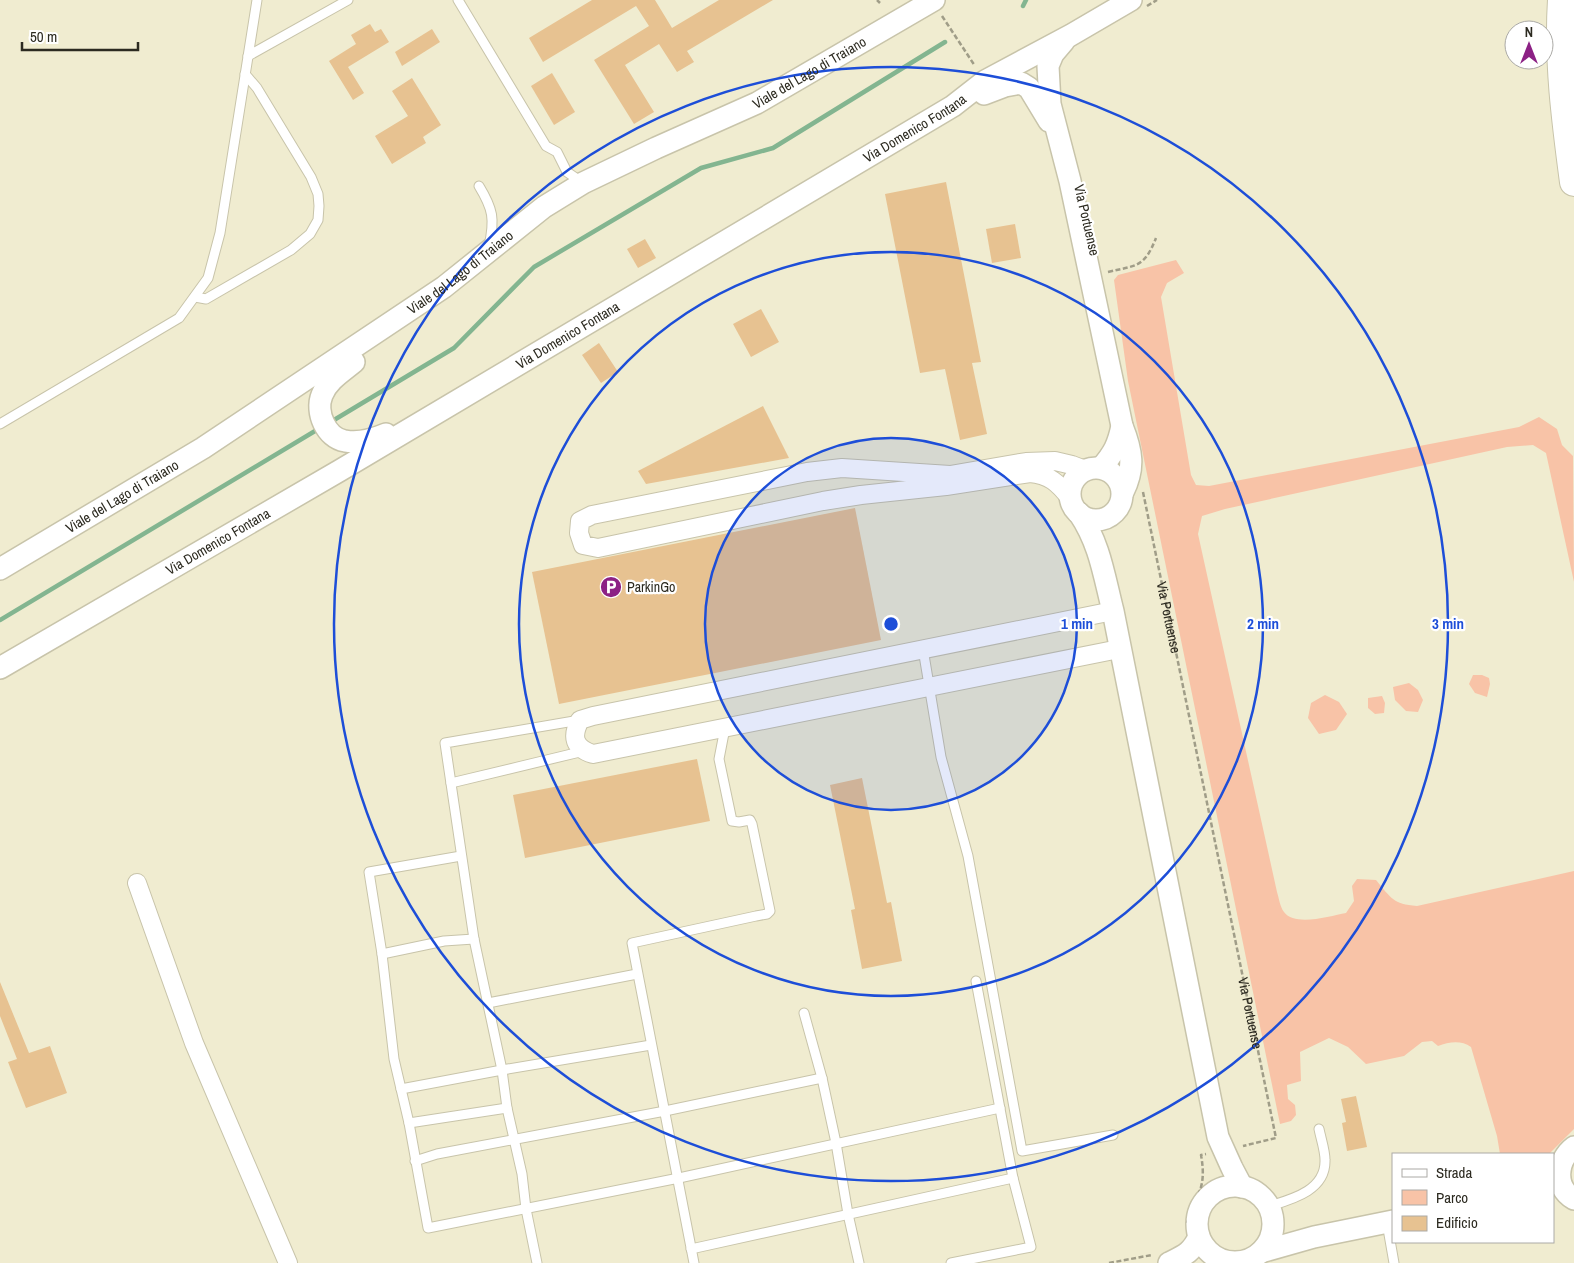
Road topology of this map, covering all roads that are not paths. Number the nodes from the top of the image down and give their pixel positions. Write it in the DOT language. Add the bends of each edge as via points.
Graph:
graph roads {
  1 [pos="257,0"];
  2 [pos="348,0"];
  3 [pos="458,0"];
  4 [pos="1131,0"];
  5 [pos="1562,0"];
  6 [pos="935,5"];
  7 [pos="1071,35"];
  8 [pos="248,56"];
  9 [pos="245,74"];
  10 [pos="953,106"];
  11 [pos="1059,140"];
  12 [pos="1574,182"];
  13 [pos="583,183"];
  14 [pos="479,186"];
  15 [pos="488,252"];
  16 [pos="444,287"];
  17 [pos="195,297"];
  18 [pos="448,405"];
  19 [pos="0,424"];
  20 [pos="1122,426"];
  21 [pos="1093,469"];
  22 [pos="1133,490"];
  23 [pos="1074,506"];
  24 [pos="1104,519"];
  25 [pos="1100,557"];
  26 [pos="0,569"];
  27 [pos="1112,612"];
  28 [pos="923,649"];
  29 [pos="1119,649"];
  30 [pos="0,668"];
  31 [pos="930,687"];
  32 [pos="580,720"];
  33 [pos="725,728"];
  34 [pos="584,751"];
  35 [pos="451,783"];
  36 [pos="461,856"];
  37 [pos="137,883"];
  38 [pos="474,939"];
  39 [pos="382,954"];
  40 [pos="637,974"];
  41 [pos="976,981"];
  42 [pos="488,1003"];
  43 [pos="804,1013"];
  44 [pos="651,1045"];
  45 [pos="502,1070"];
  46 [pos="822,1078"];
  47 [pos="401,1090"];
  48 [pos="507,1108"];
  49 [pos="1000,1108"];
  50 [pos="665,1111"];
  51 [pos="408,1122"];
  52 [pos="1319,1129"];
  53 [pos="1112,1135"];
  54 [pos="514,1141"];
  55 [pos="836,1143"];
  56 [pos="1220,1146"];
  57 [pos="1563,1159"];
  58 [pos="415,1161"];
  59 [pos="679,1178"];
  60 [pos="1014,1178"];
  61 [pos="1242,1187"];
  62 [pos="1211,1194"];
  63 [pos="1566,1197"];
  64 [pos="526,1209"];
  65 [pos="848,1214"];
  66 [pos="1271,1214"];
  67 [pos="1390,1222"];
  68 [pos="1192,1233"];
  69 [pos="1314,1236"];
  70 [pos="1392,1242"];
  71 [pos="1392,1243"];
  72 [pos="691,1249"];
  73 [pos="1261,1252"];
  74 [pos="1165,1258"];
  75 [pos="1229,1262"];
  76 [pos="288,1263"];
  77 [pos="536,1263"];
  78 [pos="694,1263"];
  79 [pos="859,1263"];
  80 [pos="951,1263"];
  81 [pos="1394,1263"];
  1 -- 8 [label="lane"];
  2 -- 8 [label="lane"];
  3 -- 13 [label="lane" via="546,146 557,152 567,172"];
  4 -- 7 [label="street, Via Domenico Fontana"];
  5 -- 12 [label="main road" via="1564,105"];
  6 -- 13 [label="street, Viale del Lago di Traiano" via="757,103"];
  7 -- 10 [label="street, Via Domenico Fontana" via="985,81"];
  7 -- 11 [label="street, Via Portuense" via="1048,66 1050,104"];
  8 -- 9 [label="lane"];
  9 -- 17 [label="lane" via="220,233 208,278"];
  9 -- 17 [label="lane" via="257,88 311,177 320,206 318,220 310,234 291,250 206,299"];
  10 -- 11 [label="street, Via Portuense" via="1021,83 1029,88"];
  10 -- 18 [label="street, Via Domenico Fontana"];
  11 -- 20 [label="street, Via Portuense"];
  13 -- 15 [label="street, Viale del Lago di Traiano" via="544,207"];
  14 -- 15 [label="lane" via="489,202 494,225"];
  15 -- 16 [label="street, Viale del Lago di Traiano"];
  16 -- 18 [label="street" via="395,331 333,378 322,395 319,412 335,437 344,441 360,441 377,438"];
  16 -- 26 [label="street, Viale del Lago di Traiano" via="203,448"];
  17 -- 19 [label="lane" via="179,318"];
  18 -- 30 [label="street, Via Domenico Fontana"];
  20 -- 21 [label="street, Via Portuense" via="1113,454"];
  20 -- 22 [label="street, Via Portuense" via="1130,448 1129,480"];
  21 -- 22 [label="street" via="1114,474"];
  21 -- 23 [label="street" via="1078,475 1073,482 1070,490"];
  21 -- 23 [label="street" via="1055,461 1026,462 950,474 842,468 816,471 592,515 580,521 579,533 583,545 598,548 832,500 1030,473 1042,474 1058,484"];
  22 -- 24 [label="street" via="1112,515"];
  23 -- 24 [label="street" via="1086,518"];
  23 -- 25 [label="street" via="1090,530"];
  24 -- 25 [label="street"];
  25 -- 27 [label="street"];
  27 -- 28 [label="street"];
  27 -- 29 [label="street"];
  28 -- 31 [label="lane"];
  28 -- 32 [label="street"];
  29 -- 31 [label="street"];
  29 -- 56 [label="street"];
  31 -- 33 [label="street"];
  31 -- 53 [label="lane" via="941,757 968,856 1022,1151"];
  32 -- 34 [label="street" via="575,730 576,742"];
  32 -- 35 [label="lane" via="445,743"];
  33 -- 34 [label="street" via="593,754"];
  33 -- 40 [label="lane" via="719,759 732,821 750,820 752,824 770,911 632,943"];
  34 -- 35 [label="lane"];
  35 -- 36 [label="lane"];
  36 -- 38 [label="lane"];
  36 -- 39 [label="lane" via="368,872"];
  37 -- 76 [label="street" via="194,1043"];
  38 -- 39 [label="lane" via="444,941"];
  38 -- 42 [label="lane"];
  39 -- 47 [label="lane" via="394,1058"];
  40 -- 42 [label="lane"];
  40 -- 44 [label="lane"];
  41 -- 49 [label="lane"];
  42 -- 45 [label="lane"];
  43 -- 46 [label="lane"];
  44 -- 45 [label="lane"];
  44 -- 50 [label="lane"];
  45 -- 47 [label="lane"];
  45 -- 48 [label="lane"];
  46 -- 50 [label="lane"];
  46 -- 55 [label="lane"];
  47 -- 51 [label="lane"];
  48 -- 51 [label="lane"];
  48 -- 54 [label="lane"];
  49 -- 55 [label="lane"];
  49 -- 60 [label="lane"];
  50 -- 54 [label="lane"];
  50 -- 59 [label="lane"];
  51 -- 58 [label="lane"];
  52 -- 66 [label="lane" via="1325,1161 1322,1176 1310,1190"];
  54 -- 58 [label="lane"];
  54 -- 64 [label="lane"];
  55 -- 59 [label="lane"];
  55 -- 65 [label="lane"];
  56 -- 61 [label="street"];
  56 -- 62 [label="street"];
  57 -- 63 [label="street" via="1560,1177"];
  58 -- 64 [label="lane" via="428,1228"];
  59 -- 64 [label="lane"];
  59 -- 72 [label="lane"];
  60 -- 65 [label="lane"];
  60 -- 80 [label="lane" via="1031,1247"];
  61 -- 62 [label="street" via="1221,1188"];
  61 -- 66 [label="street" via="1260,1196"];
  62 -- 68 [label="street" via="1203,1203"];
  64 -- 77 [label="lane"];
  65 -- 72 [label="lane"];
  65 -- 79 [label="lane"];
  66 -- 69 [label="street" via="1288,1230"];
  66 -- 73 [label="street" via="1272,1233"];
  67 -- 69 [label="street"];
  67 -- 70 [label="lane"];
  68 -- 74 [label="street" via="1194,1246 1188,1254"];
  68 -- 75 [label="street" via="1212,1254"];
  69 -- 73 [label="street"];
  71 -- 81 [label="lane"];
  72 -- 78 [label="lane"];
  73 -- 75 [label="street" via="1247,1260"];
}
